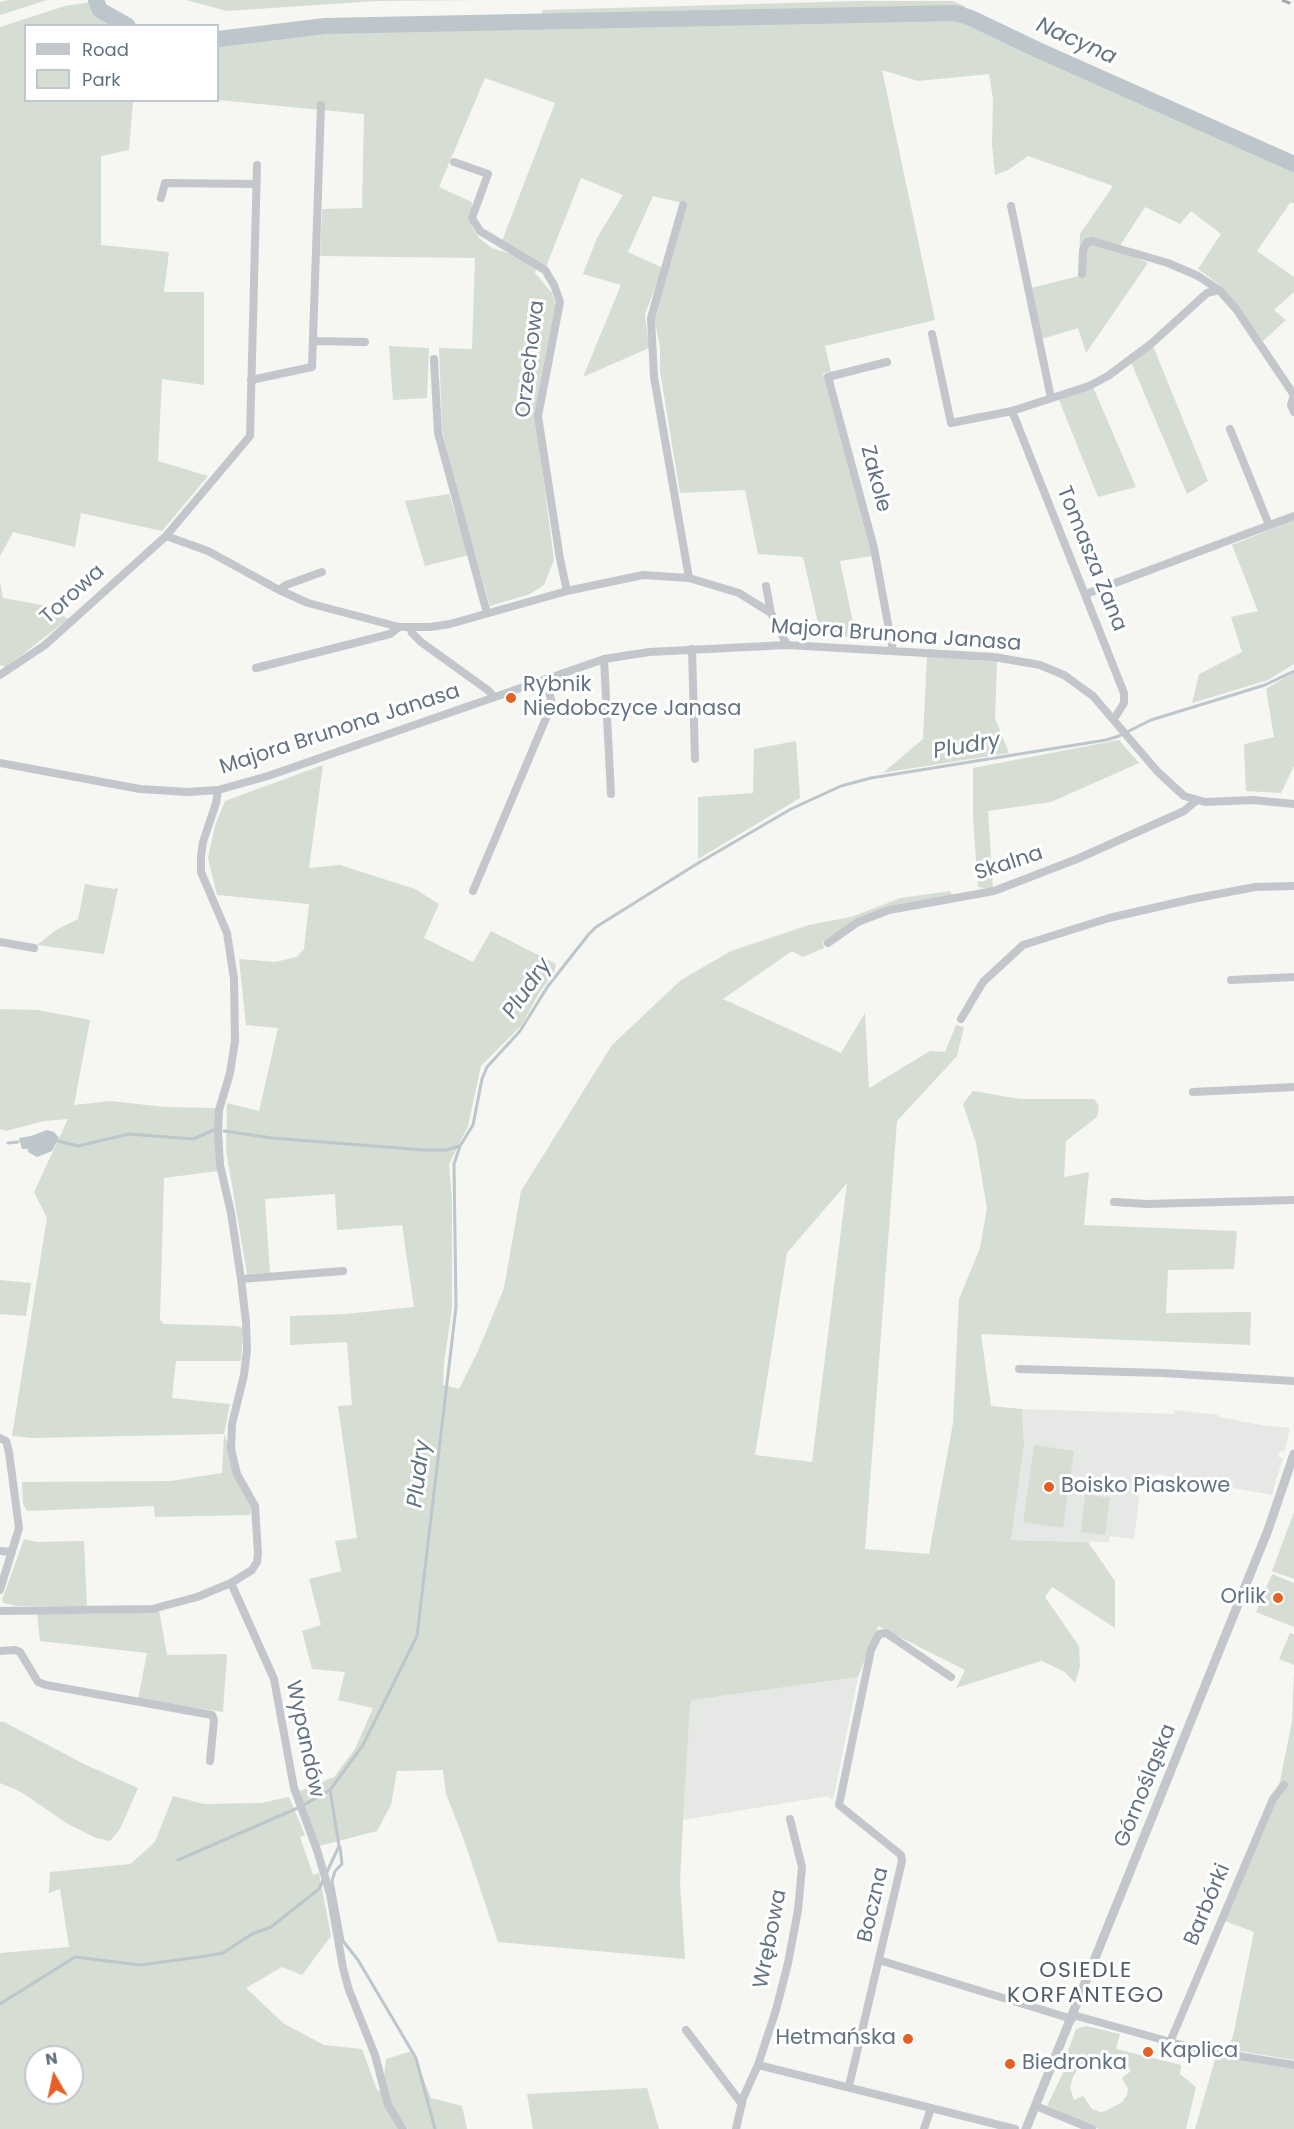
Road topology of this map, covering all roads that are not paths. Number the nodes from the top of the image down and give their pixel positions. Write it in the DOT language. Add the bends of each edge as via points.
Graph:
graph roads {
  1 [pos="321,105"];
  2 [pos="454,162"];
  3 [pos="257,165"];
  4 [pos="256,184"];
  5 [pos="161,198"];
  6 [pos="683,205"];
  7 [pos="1011,206"];
  8 [pos="1082,274"];
  9 [pos="1219,290"];
  10 [pos="932,334"];
  11 [pos="313,341"];
  12 [pos="365,342"];
  13 [pos="434,359"];
  14 [pos="887,362"];
  15 [pos="251,380"];
  16 [pos="1294,395"];
  17 [pos="1051,398"];
  18 [pos="1012,411"];
  19 [pos="1294,412"];
  20 [pos="1230,429"];
  21 [pos="1294,516"];
  22 [pos="1269,525"];
  23 [pos="166,536"];
  24 [pos="322,572"];
  25 [pos="689,578"];
  26 [pos="766,586"];
  27 [pos="279,590"];
  28 [pos="567,591"];
  29 [pos="1086,594"];
  30 [pos="486,613"];
  31 [pos="771,613"];
  32 [pos="399,627"];
  33 [pos="410,628"];
  34 [pos="787,645"];
  35 [pos="692,649"];
  36 [pos="893,651"];
  37 [pos="604,659"];
  38 [pos="256,668"];
  39 [pos="0,675"];
  40 [pos="546,679"];
  41 [pos="494,698"];
  42 [pos="1117,722"];
  43 [pos="695,759"];
  44 [pos="0,763"];
  45 [pos="218,790"];
  46 [pos="611,794"];
  47 [pos="1197,800"];
  48 [pos="1294,804"];
  49 [pos="1294,886"];
  50 [pos="472,891"];
  51 [pos="0,942"];
  52 [pos="828,943"];
  53 [pos="34,948"];
  54 [pos="1294,978"];
  55 [pos="1231,980"];
  56 [pos="961,1019"];
  57 [pos="1294,1087"];
  58 [pos="1193,1092"];
  59 [pos="1294,1200"];
  60 [pos="1114,1202"];
  61 [pos="343,1271"];
  62 [pos="241,1279"];
  63 [pos="1019,1369"];
  64 [pos="1294,1381"];
  65 [pos="0,1438"];
  66 [pos="1294,1455"];
  67 [pos="0,1551"];
  68 [pos="12,1552"];
  69 [pos="231,1583"];
  70 [pos="0,1590"];
  71 [pos="0,1611"];
  72 [pos="0,1651"];
  73 [pos="951,1677"];
  74 [pos="210,1761"];
  75 [pos="1284,1785"];
  76 [pos="790,1819"];
  77 [pos="879,1960"];
  78 [pos="1073,2017"];
  79 [pos="686,2030"];
  80 [pos="1170,2042"];
  81 [pos="758,2065"];
  82 [pos="1294,2065"];
  83 [pos="849,2086"];
  84 [pos="742,2104"];
  85 [pos="1036,2106"];
  86 [pos="931,2108"];
  87 [pos="403,2129"];
  88 [pos="736,2129"];
  89 [pos="924,2129"];
  90 [pos="1015,2129"];
  91 [pos="1026,2129"];
  92 [pos="1092,2129"];
  1 -- 11 [label="street"];
  2 -- 28 [label="street, Orzechowa" via="488,174 472,218 480,231 545,270 560,302 538,416"];
  3 -- 4 [label="street"];
  4 -- 5 [label="street" via="165,183"];
  4 -- 15 [label="street"];
  6 -- 25 [label="street" via="651,318 654,377"];
  7 -- 17 [label="street"];
  8 -- 9 [label="street" via="1083,249 1092,241 1168,263"];
  9 -- 16 [label="street"];
  9 -- 17 [label="street" via="1207,293 1108,376"];
  10 -- 18 [label="street" via="951,423"];
  11 -- 12 [label="street"];
  11 -- 15 [label="street" via="312,367"];
  13 -- 30 [label="street" via="438,433"];
  14 -- 36 [label="street, Zakole" via="828,376 874,548"];
  15 -- 23 [label="street" via="250,436"];
  16 -- 19 [label="street"];
  17 -- 18 [label="street"];
  18 -- 29 [label="street, Tomasza Zana"];
  20 -- 22 [label="street"];
  21 -- 22 [label="street"];
  22 -- 29 [label="street"];
  23 -- 27 [label="street" via="208,551"];
  23 -- 39 [label="street, Torowa" via="45,645"];
  24 -- 27 [label="street"];
  25 -- 28 [label="street" via="643,575"];
  25 -- 31 [label="street" via="739,593"];
  26 -- 31 [label="street"];
  27 -- 32 [label="street" via="308,603"];
  28 -- 30 [label="street"];
  29 -- 42 [label="street, Tomasza Zana" via="1124,693"];
  30 -- 33 [label="street" via="450,624"];
  31 -- 34 [label="street"];
  32 -- 33 [label="street"];
  32 -- 38 [label="street" via="390,634"];
  33 -- 41 [label="street" via="421,642"];
  34 -- 35 [label="street, Majora Brunona Janasa"];
  34 -- 36 [label="street, Majora Brunona Janasa"];
  35 -- 37 [label="street, Majora Brunona Janasa"];
  35 -- 43 [label="street"];
  36 -- 42 [label="street, Majora Brunona Janasa" via="1002,658 1040,665 1078,684"];
  37 -- 40 [label="street, Majora Brunona Janasa"];
  37 -- 46 [label="street"];
  40 -- 41 [label="street, Majora Brunona Janasa"];
  40 -- 50 [label="street" via="552,704"];
  41 -- 45 [label="street, Majora Brunona Janasa"];
  42 -- 47 [label="street, Majora Brunona Janasa" via="1176,790"];
  44 -- 45 [label="street, Majora Brunona Janasa" via="140,789"];
  45 -- 62 [label="street" via="203,842 201,872 227,933 234,979 235,1041 219,1110 219,1131 220,1165"];
  47 -- 48 [label="street, Majora Brunona Janasa"];
  47 -- 52 [label="street, Skalna" via="1184,812 1077,859 994,891 889,910 858,922"];
  49 -- 56 [label="street" via="1255,887 1192,899 1109,918 1023,945 982,982"];
  51 -- 53 [label="street"];
  54 -- 55 [label="street"];
  57 -- 58 [label="street"];
  59 -- 60 [label="street"];
  61 -- 62 [label="street"];
  62 -- 69 [label="street" via="247,1350 232,1424 231,1449 237,1474 255,1506 258,1558 252,1570"];
  63 -- 64 [label="street"];
  65 -- 68 [label="street" via="6,1441 9,1452 19,1528"];
  66 -- 78 [label="street, Górnośląska" via="1261,1550"];
  67 -- 68 [label="street"];
  68 -- 70 [label="street"];
  69 -- 71 [label="street" via="152,1609"];
  69 -- 87 [label="street, Wypandów" via="274,1679 294,1788 330,1894 343,1968 375,2055 388,2105"];
  72 -- 74 [label="street" via="20,1652 38,1682 46,1685 212,1715"];
  73 -- 77 [label="street, Boczna" via="886,1633 879,1634 871,1650 839,1806 901,1855"];
  75 -- 80 [label="street, Barbórki" via="1273,1799"];
  76 -- 81 [label="street, Wrębowa" via="802,1867 798,1910 788,1964"];
  77 -- 78 [label="street, Boczna"];
  77 -- 83 [label="street"];
  78 -- 80 [label="street, Boczna"];
  78 -- 85 [label="street, Górnośląska"];
  79 -- 84 [label="street"];
  80 -- 82 [label="street, Boczna"];
  81 -- 83 [label="street"];
  81 -- 84 [label="street, Wrębowa"];
  83 -- 86 [label="street"];
  84 -- 88 [label="street, Wrębowa"];
  85 -- 91 [label="street, Górnośląska"];
  85 -- 92 [label="street"];
  86 -- 89 [label="street"];
  86 -- 90 [label="street"];
}
